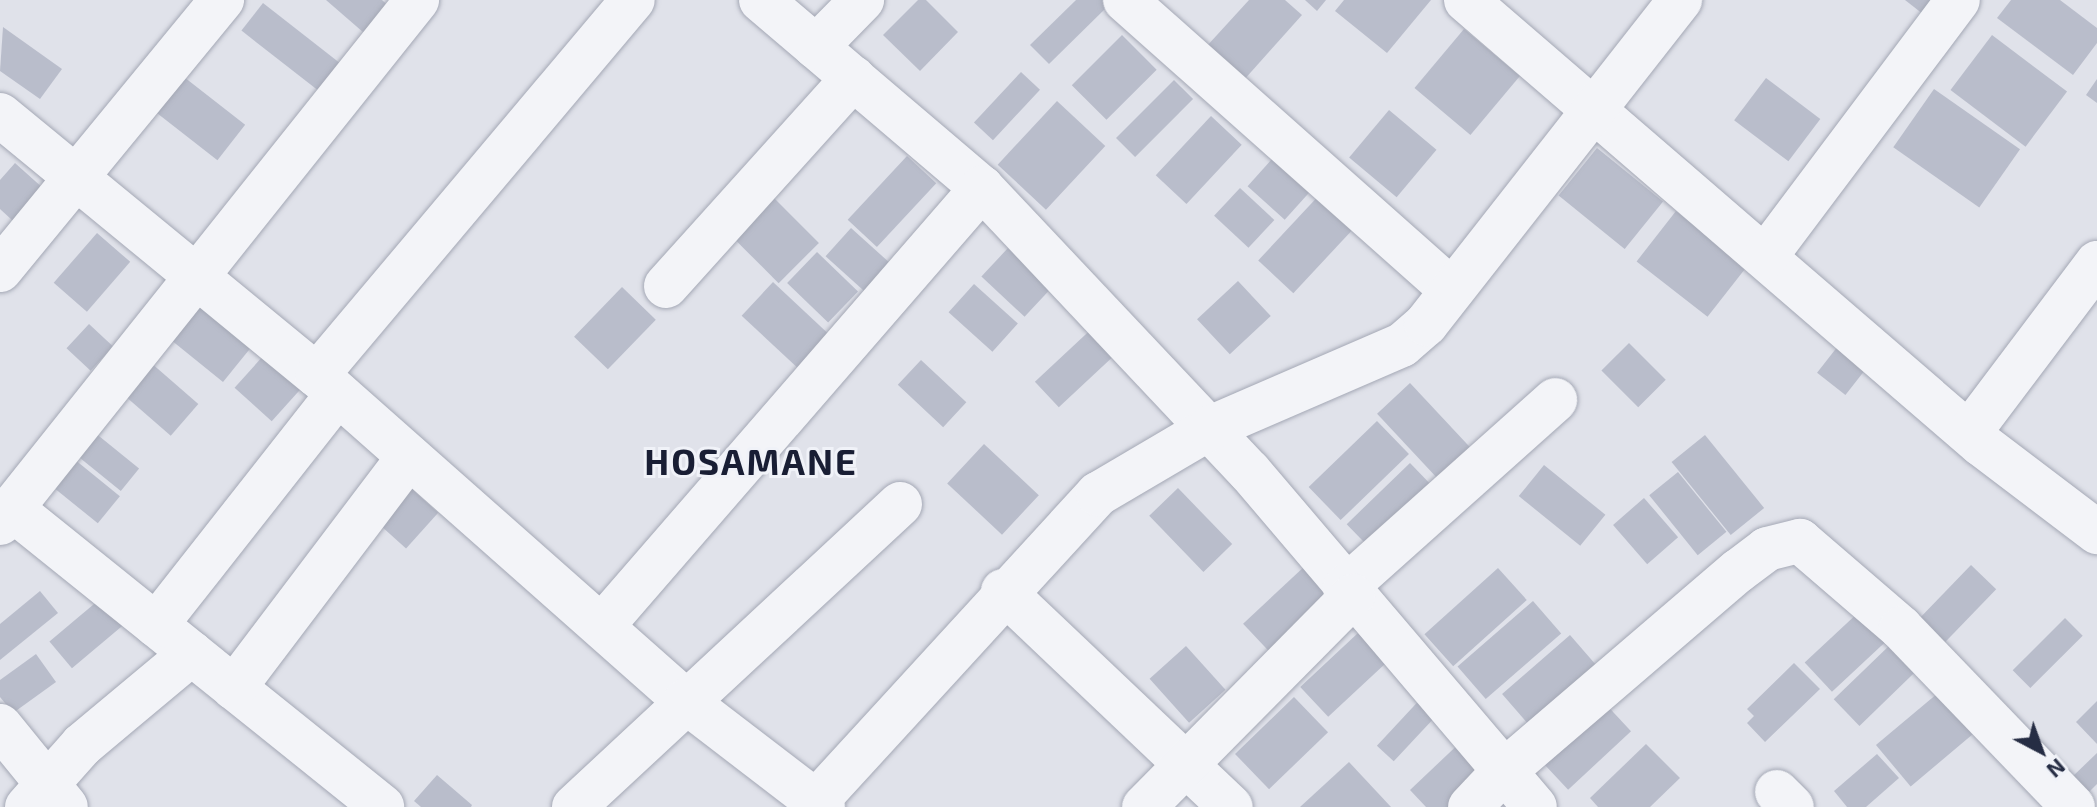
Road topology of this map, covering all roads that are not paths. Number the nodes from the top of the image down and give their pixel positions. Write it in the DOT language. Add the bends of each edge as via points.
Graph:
graph roads {
  1 [pos="222,0"];
  2 [pos="417,0"];
  3 [pos="633,0"];
  4 [pos="761,0"];
  5 [pos="862,0"];
  6 [pos="1125,0"];
  7 [pos="1466,0"];
  8 [pos="1680,0"];
  9 [pos="1958,0"];
  10 [pos="816,47"];
  11 [pos="853,78"];
  12 [pos="1594,110"];
  13 [pos="0,115"];
  14 [pos="76,177"];
  15 [pos="982,188"];
  16 [pos="1765,257"];
  17 [pos="2097,263"];
  18 [pos="0,270"];
  19 [pos="194,275"];
  20 [pos="666,286"];
  21 [pos="1452,290"];
  22 [pos="328,385"];
  23 [pos="1555,400"];
  24 [pos="1210,428"];
  25 [pos="1969,433"];
  26 [pos="409,457"];
  27 [pos="900,504"];
  28 [pos="6,516"];
  29 [pos="2097,532"];
  30 [pos="1003,591"];
  31 [pos="1349,592"];
  32 [pos="156,625"];
  33 [pos="602,626"];
  34 [pos="192,653"];
  35 [pos="234,688"];
  36 [pos="685,701"];
  37 [pos="0,726"];
  38 [pos="1183,762"];
  39 [pos="1502,773"];
  40 [pos="46,799"];
  41 [pos="816,805"];
  42 [pos="382,807"];
  43 [pos="574,807"];
  44 [pos="1144,807"];
  45 [pos="1231,807"];
  46 [pos="1470,807"];
  47 [pos="1535,807"];
  48 [pos="2073,807"];
  1 -- 14 [label="street"];
  2 -- 19 [label="street"];
  3 -- 22 [label="street"];
  4 -- 10 [label="street"];
  5 -- 10 [label="street"];
  6 -- 21 [label="street"];
  7 -- 12 [label="street"];
  8 -- 12 [label="street"];
  9 -- 16 [label="street"];
  10 -- 11 [label="street"];
  11 -- 15 [label="street"];
  11 -- 20 [label="street"];
  12 -- 16 [label="street"];
  12 -- 21 [label="street"];
  13 -- 14 [label="street"];
  14 -- 18 [label="street"];
  14 -- 19 [label="street"];
  15 -- 24 [label="street"];
  15 -- 33 [label="street"];
  16 -- 25 [label="street"];
  17 -- 25 [label="street"];
  19 -- 22 [label="street"];
  19 -- 28 [label="street"];
  21 -- 24 [label="street" via="1402,345"];
  22 -- 26 [label="street"];
  22 -- 32 [label="street"];
  23 -- 31 [label="street"];
  24 -- 30 [label="street" via="1098,494"];
  24 -- 31 [label="street"];
  25 -- 29 [label="street"];
  26 -- 33 [label="street"];
  26 -- 35 [label="street"];
  27 -- 36 [label="street"];
  28 -- 32 [label="street"];
  30 -- 38 [label="street"];
  30 -- 41 [label="street"];
  31 -- 38 [label="street"];
  31 -- 39 [label="street"];
  32 -- 34 [label="street"];
  33 -- 36 [label="street"];
  34 -- 35 [label="street"];
  34 -- 40 [label="street"];
  35 -- 42 [label="street"];
  36 -- 41 [label="street"];
  36 -- 43 [label="street"];
  37 -- 40 [label="street"];
  38 -- 44 [label="street"];
  38 -- 45 [label="street"];
  39 -- 46 [label="street"];
  39 -- 47 [label="street"];
  39 -- 48 [label="street" via="1738,571 1767,549 1800,541 1901,628"];
}
